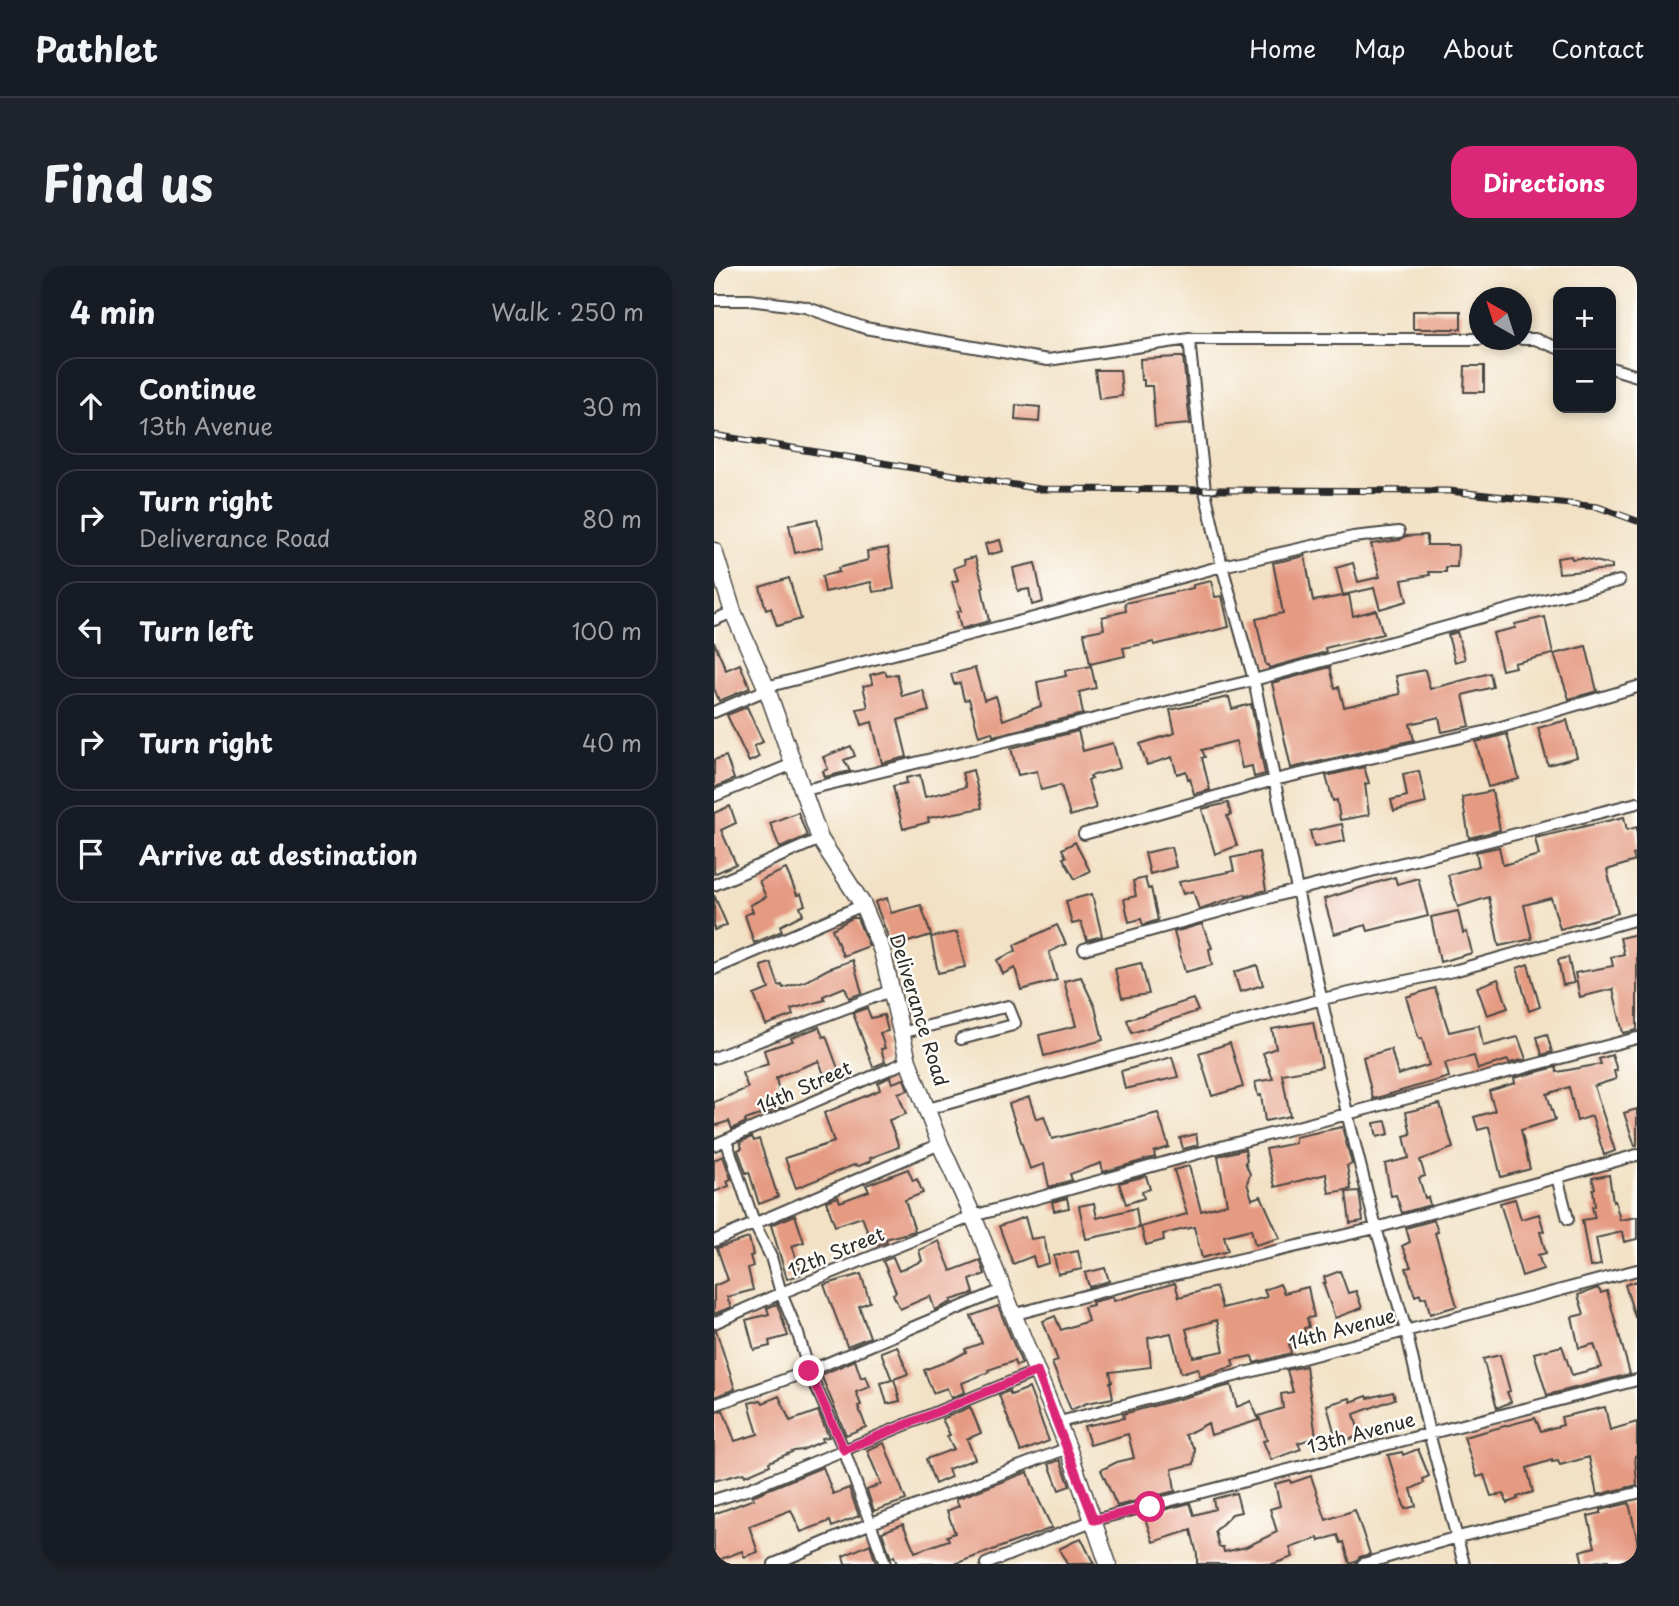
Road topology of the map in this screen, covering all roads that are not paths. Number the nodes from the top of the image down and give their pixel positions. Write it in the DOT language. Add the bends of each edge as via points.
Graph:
graph roads {
  1 [pos="714,300"];
  2 [pos="1189,339"];
  3 [pos="1469,339"];
  4 [pos="1532,339"];
  5 [pos="1553,346"];
  6 [pos="1616,370"];
  7 [pos="1637,376"];
  8 [pos="1399,532"];
  9 [pos="714,551"];
  10 [pos="1222,566"];
  11 [pos="1619,581"];
  12 [pos="733,612"];
  13 [pos="714,620"];
  14 [pos="1254,680"];
  15 [pos="766,687"];
  16 [pos="1637,687"];
  17 [pos="714,712"];
  18 [pos="793,764"];
  19 [pos="1274,780"];
  20 [pos="801,791"];
  21 [pos="714,796"];
  22 [pos="1637,803"];
  23 [pos="1084,834"];
  24 [pos="820,839"];
  25 [pos="714,885"];
  26 [pos="1297,890"];
  27 [pos="863,905"];
  28 [pos="1637,919"];
  29 [pos="1084,948"];
  30 [pos="714,969"];
  31 [pos="890,991"];
  32 [pos="1322,999"];
  33 [pos="901,1033"];
  34 [pos="1637,1038"];
  35 [pos="961,1039"];
  36 [pos="714,1058"];
  37 [pos="908,1061"];
  38 [pos="928,1109"];
  39 [pos="1347,1113"];
  40 [pos="726,1140"];
  41 [pos="714,1144"];
  42 [pos="940,1144"];
  43 [pos="1637,1155"];
  44 [pos="1557,1177"];
  45 [pos="973,1216"];
  46 [pos="1568,1219"];
  47 [pos="755,1225"];
  48 [pos="1376,1228"];
  49 [pos="714,1241"];
  50 [pos="1637,1270"];
  51 [pos="1002,1290"];
  52 [pos="781,1293"];
  53 [pos="1012,1315"];
  54 [pos="714,1323"];
  55 [pos="1406,1330"];
  56 [pos="809,1371"];
  57 [pos="1037,1371"];
  58 [pos="1637,1380"];
  59 [pos="714,1405"];
  60 [pos="1056,1423"];
  61 [pos="1429,1433"];
  62 [pos="1068,1448"];
  63 [pos="844,1450"];
  64 [pos="1637,1493"];
  65 [pos="714,1500"];
  66 [pos="1094,1520"];
  67 [pos="869,1524"];
  68 [pos="1458,1537"];
  69 [pos="774,1564"];
  70 [pos="885,1564"];
  71 [pos="986,1564"];
  72 [pos="1108,1564"];
  73 [pos="1363,1564"];
  74 [pos="1464,1564"];
  1 -- 2 [label="street" via="805,307 865,328 1048,360"];
  2 -- 3 [label="street"];
  2 -- 10 [label="street" via="1205,491"];
  4 -- 5 [label="street"];
  6 -- 7 [label="street"];
  8 -- 10 [label="street" via="1353,537"];
  9 -- 12 [label="street, Deliverance Road"];
  10 -- 14 [label="street"];
  10 -- 15 [label="street"];
  11 -- 14 [label="street"];
  12 -- 13 [label="street"];
  12 -- 15 [label="street, Deliverance Road"];
  14 -- 19 [label="street"];
  14 -- 20 [label="street"];
  15 -- 17 [label="street"];
  15 -- 18 [label="street, Deliverance Road"];
  16 -- 19 [label="street" via="1488,731"];
  18 -- 20 [label="street, Deliverance Road"];
  18 -- 21 [label="street"];
  19 -- 23 [label="street"];
  19 -- 26 [label="street"];
  20 -- 24 [label="street, Deliverance Road"];
  22 -- 26 [label="street"];
  24 -- 25 [label="street"];
  24 -- 27 [label="street, Deliverance Road"];
  26 -- 29 [label="street"];
  26 -- 32 [label="street"];
  27 -- 30 [label="street"];
  27 -- 31 [label="street, Deliverance Road" via="882,951"];
  28 -- 32 [label="street" via="1457,970"];
  31 -- 33 [label="street, Deliverance Road"];
  31 -- 36 [label="street"];
  32 -- 38 [label="street"];
  32 -- 39 [label="street"];
  33 -- 35 [label="street" via="1008,1006 1013,1026"];
  33 -- 37 [label="street, Deliverance Road"];
  34 -- 39 [label="street, 12th Street"];
  37 -- 38 [label="street, Deliverance Road"];
  37 -- 40 [label="street, 14th Street"];
  38 -- 42 [label="street, Deliverance Road"];
  39 -- 45 [label="street, 12th Street"];
  39 -- 48 [label="street"];
  40 -- 41 [label="street, 14th Street"];
  40 -- 47 [label="street"];
  42 -- 45 [label="street, Deliverance Road"];
  42 -- 47 [label="street"];
  43 -- 44 [label="street"];
  44 -- 46 [label="street"];
  44 -- 48 [label="street"];
  45 -- 51 [label="street, Deliverance Road"];
  45 -- 52 [label="street, 12th Street"];
  47 -- 49 [label="street"];
  47 -- 52 [label="street" via="771,1257"];
  48 -- 53 [label="street"];
  48 -- 55 [label="street"];
  50 -- 55 [label="street, 14th Avenue"];
  51 -- 53 [label="street, Deliverance Road"];
  51 -- 56 [label="street"];
  52 -- 54 [label="street, 12th Street"];
  52 -- 56 [label="street"];
  53 -- 57 [label="street, Deliverance Road"];
  55 -- 60 [label="street, 14th Avenue"];
  55 -- 61 [label="street"];
  56 -- 59 [label="street"];
  56 -- 63 [label="street"];
  57 -- 60 [label="street, Deliverance Road"];
  57 -- 63 [label="street"];
  58 -- 61 [label="street, 13th Avenue"];
  60 -- 62 [label="street, Deliverance Road"];
  61 -- 66 [label="street, 13th Avenue"];
  61 -- 68 [label="street"];
  62 -- 66 [label="street, Deliverance Road"];
  62 -- 67 [label="street"];
  63 -- 65 [label="street"];
  63 -- 67 [label="street"];
  64 -- 68 [label="street"];
  66 -- 71 [label="street, 13th Avenue"];
  66 -- 72 [label="street, Deliverance Road"];
  67 -- 69 [label="street"];
  67 -- 70 [label="street"];
  68 -- 73 [label="street"];
  68 -- 74 [label="street"];
}
